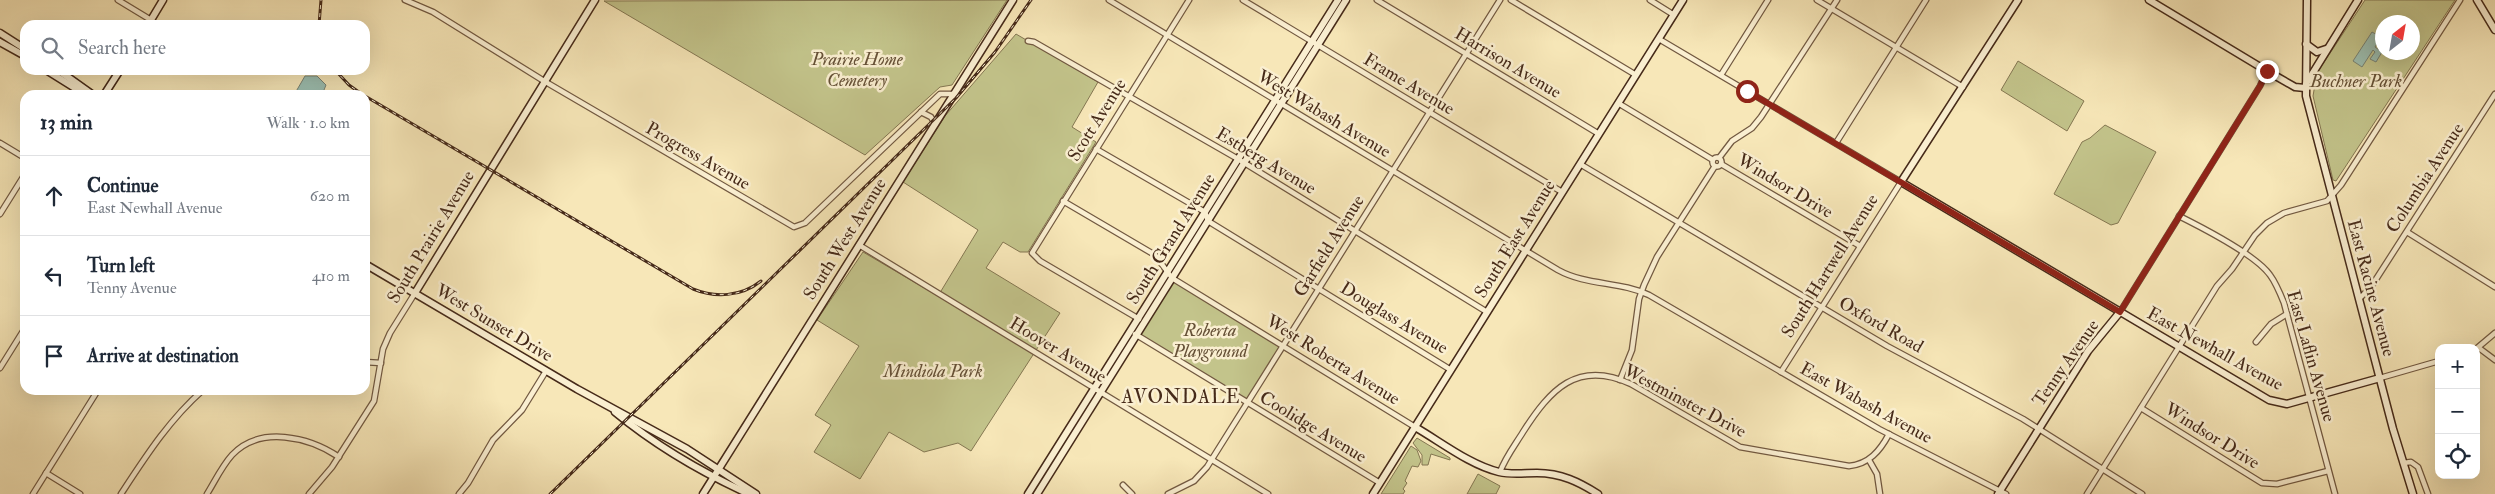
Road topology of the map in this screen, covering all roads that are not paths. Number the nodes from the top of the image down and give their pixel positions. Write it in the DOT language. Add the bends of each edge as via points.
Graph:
graph roads {
  1 [pos="118,0"];
  2 [pos="164,0"];
  3 [pos="405,0"];
  4 [pos="595,0"];
  5 [pos="1109,0"];
  6 [pos="1189,0"];
  7 [pos="1243,0"];
  8 [pos="1338,0"];
  9 [pos="1346,0"];
  10 [pos="1377,0"];
  11 [pos="1500,0"];
  12 [pos="1511,0"];
  13 [pos="1650,0"];
  14 [pos="1683,0"];
  15 [pos="1768,0"];
  16 [pos="1817,0"];
  17 [pos="1837,0"];
  18 [pos="1926,0"];
  19 [pos="2018,0"];
  20 [pos="2149,0"];
  21 [pos="2307,0"];
  22 [pos="2358,0"];
  23 [pos="2460,0"];
  24 [pos="2477,0"];
  25 [pos="1011,1"];
  26 [pos="1831,8"];
  27 [pos="1674,14"];
  28 [pos="146,20"];
  29 [pos="150,20"];
  30 [pos="2495,30"];
  31 [pos="0,32"];
  32 [pos="1167,35"];
  33 [pos="1659,39"];
  34 [pos="1028,41"];
  35 [pos="0,42"];
  36 [pos="1315,44"];
  37 [pos="2306,44"];
  38 [pos="20,46"];
  39 [pos="1896,47"];
  40 [pos="2326,49"];
  41 [pos="20,53"];
  42 [pos="1466,54"];
  43 [pos="2267,71"];
  44 [pos="54,75"];
  45 [pos="65,75"];
  46 [pos="117,75"];
  47 [pos="1636,75"];
  48 [pos="1721,75"];
  49 [pos="544,81"];
  50 [pos="1963,87"];
  51 [pos="2304,88"];
  52 [pos="78,90"];
  53 [pos="86,90"];
  54 [pos="107,90"];
  55 [pos="954,94"];
  56 [pos="2495,94"];
  57 [pos="1128,97"];
  58 [pos="1278,102"];
  59 [pos="1618,104"];
  60 [pos="1770,104"];
  61 [pos="921,112"];
  62 [pos="1429,113"];
  63 [pos="935,124"];
  64 [pos="1599,134"];
  65 [pos="0,143"];
  66 [pos="1836,143"];
  67 [pos="1096,148"];
  68 [pos="20,155"];
  69 [pos="1719,158"];
  70 [pos="1713,160"];
  71 [pos="1241,161"];
  72 [pos="1580,164"];
  73 [pos="1721,164"];
  74 [pos="1715,166"];
  75 [pos="1392,171"];
  76 [pos="20,182"];
  77 [pos="1901,182"];
  78 [pos="1562,192"];
  79 [pos="2331,196"];
  80 [pos="1062,201"];
  81 [pos="1205,212"];
  82 [pos="0,214"];
  83 [pos="2180,216"];
  84 [pos="1208,221"];
  85 [pos="1679,223"];
  86 [pos="1354,231"];
  87 [pos="2407,232"];
  88 [pos="859,245"];
  89 [pos="1860,246"];
  90 [pos="1525,251"];
  91 [pos="2243,253"];
  92 [pos="370,267"];
  93 [pos="1168,271"];
  94 [pos="1172,278"];
  95 [pos="2495,288"];
  96 [pos="1319,289"];
  97 [pos="1641,291"];
  98 [pos="415,293"];
  99 [pos="2359,299"];
  100 [pos="1822,308"];
  101 [pos="1487,312"];
  102 [pos="2120,312"];
  103 [pos="2287,314"];
  104 [pos="1141,320"];
  105 [pos="1133,333"];
  106 [pos="2495,333"];
  107 [pos="20,336"];
  108 [pos="2256,342"];
  109 [pos="1283,345"];
  110 [pos="2480,346"];
  111 [pos="2179,347"];
  112 [pos="2480,350"];
  113 [pos="2495,360"];
  114 [pos="370,362"];
  115 [pos="2435,362"];
  116 [pos="380,363"];
  117 [pos="0,368"];
  118 [pos="1451,370"];
  119 [pos="546,371"];
  120 [pos="1781,372"];
  121 [pos="2380,378"];
  122 [pos="1620,380"];
  123 [pos="1097,390"];
  124 [pos="95,395"];
  125 [pos="198,395"];
  126 [pos="2309,398"];
  127 [pos="1248,403"];
  128 [pos="608,407"];
  129 [pos="2141,408"];
  130 [pos="1415,426"];
  131 [pos="2039,429"];
  132 [pos="1889,434"];
  133 [pos="1061,442"];
  134 [pos="1067,446"];
  135 [pos="339,457"];
  136 [pos="1212,460"];
  137 [pos="1868,460"];
  138 [pos="2403,463"];
  139 [pos="719,468"];
  140 [pos="2102,469"];
  141 [pos="2328,471"];
  142 [pos="46,472"];
  143 [pos="1500,472"];
  144 [pos="714,476"];
  145 [pos="1380,483"];
  146 [pos="1123,485"];
  147 [pos="2002,493"];
  148 [pos="32,494"];
  149 [pos="80,494"];
  150 [pos="122,494"];
  151 [pos="207,494"];
  152 [pos="309,494"];
  153 [pos="459,494"];
  154 [pos="703,494"];
  155 [pos="749,494"];
  156 [pos="756,494"];
  157 [pos="1028,494"];
  158 [pos="1037,494"];
  159 [pos="1132,494"];
  160 [pos="1168,494"];
  161 [pos="1268,494"];
  162 [pos="1372,494"];
  163 [pos="1598,494"];
  164 [pos="1880,494"];
  165 [pos="2087,494"];
  166 [pos="2142,494"];
  167 [pos="2335,494"];
  168 [pos="2413,494"];
  169 [pos="2428,494"];
  1 -- 28 [label="street"];
  2 -- 29 [label="street"];
  3 -- 49 [label="street, Progress Avenue" via="433,12"];
  4 -- 49 [label="street, South Prairie Avenue"];
  5 -- 32 [label="street, West Wabash Avenue"];
  6 -- 32 [label="street, Scott Avenue"];
  7 -- 36 [label="street, Frame Avenue"];
  8 -- 36 [label="street, South Grand Avenue"];
  9 -- 36 [label="street, South Grand Avenue"];
  10 -- 42 [label="street, Harrison Avenue"];
  11 -- 42 [label="street, Garfield Avenue"];
  12 -- 47 [label="street"];
  13 -- 27 [label="street"];
  14 -- 27 [label="street, South East Avenue"];
  15 -- 48 [label="street"];
  16 -- 26 [label="street"];
  17 -- 26 [label="street"];
  18 -- 39 [label="street"];
  19 -- 50 [label="street, South Hartwell Avenue"];
  20 -- 43 [label="street"];
  21 -- 37 [label="street, East Racine Avenue"];
  22 -- 40 [label="street"];
  23 -- 79 [label="street"];
  24 -- 30 [label="street"];
  25 -- 55 [label="street, South West Avenue"];
  26 -- 39 [label="street"];
  26 -- 60 [label="street"];
  27 -- 33 [label="street, South East Avenue"];
  31 -- 38 [label="street"];
  32 -- 57 [label="street, Scott Avenue"];
  32 -- 58 [label="street, West Wabash Avenue"];
  33 -- 47 [label="street, South East Avenue"];
  33 -- 48 [label="street, East Newhall Avenue"];
  34 -- 57 [label="street, Estberg Avenue"];
  35 -- 41 [label="street"];
  36 -- 58 [label="street, South Grand Avenue"];
  36 -- 62 [label="street, Frame Avenue"];
  37 -- 40 [label="street" via="2317,52"];
  37 -- 51 [label="street, East Racine Avenue"];
  39 -- 50 [label="street"];
  39 -- 66 [label="street"];
  40 -- 51 [label="street"];
  42 -- 62 [label="street, Garfield Avenue"];
  42 -- 64 [label="street, Harrison Avenue"];
  43 -- 51 [label="street"];
  43 -- 83 [label="street, Tenny Avenue"];
  44 -- 52 [label="street"];
  45 -- 53 [label="street"];
  46 -- 54 [label="street"];
  47 -- 59 [label="street, South East Avenue"];
  48 -- 60 [label="street, East Newhall Avenue"];
  49 -- 61 [label="street, Progress Avenue" via="796,227 805,223"];
  49 -- 98 [label="street, South Prairie Avenue"];
  50 -- 77 [label="street, South Hartwell Avenue"];
  51 -- 79 [label="street, East Racine Avenue"];
  55 -- 61 [label="street, Progress Avenue" via="940,94"];
  55 -- 63 [label="street, South West Avenue"];
  56 -- 87 [label="street, Columbia Avenue"];
  57 -- 67 [label="street, Scott Avenue"];
  57 -- 71 [label="street, Estberg Avenue"];
  58 -- 71 [label="street, South Grand Avenue"];
  58 -- 75 [label="street, West Wabash Avenue"];
  59 -- 64 [label="street, South East Avenue"];
  59 -- 70 [label="street, Windsor Drive"];
  60 -- 66 [label="street, East Newhall Avenue"];
  60 -- 69 [label="street" via="1755,125 1732,141"];
  61 -- 63 [label="street" via="932,117"];
  62 -- 75 [label="street, Garfield Avenue"];
  62 -- 78 [label="street, Frame Avenue"];
  63 -- 88 [label="street, South West Avenue"];
  64 -- 72 [label="street, South East Avenue"];
  65 -- 68 [label="street"];
  66 -- 77 [label="street, East Newhall Avenue"];
  67 -- 80 [label="street, Scott Avenue"];
  67 -- 81 [label="street"];
  69 -- 70 [label="street"];
  69 -- 73 [label="street"];
  70 -- 74 [label="street"];
  71 -- 81 [label="street, South Grand Avenue"];
  71 -- 84 [label="street, South Grand Avenue"];
  71 -- 86 [label="street, Estberg Avenue"];
  72 -- 78 [label="street, South East Avenue"];
  72 -- 85 [label="street, Oxford Road"];
  73 -- 74 [label="street"];
  73 -- 89 [label="street, Windsor Drive"];
  74 -- 85 [label="street"];
  75 -- 86 [label="street, Garfield Avenue"];
  75 -- 90 [label="street, West Wabash Avenue"];
  76 -- 82 [label="street"];
  77 -- 89 [label="street, South Hartwell Avenue"];
  77 -- 102 [label="street, East Newhall Avenue"];
  78 -- 90 [label="street, South East Avenue"];
  79 -- 91 [label="street" via="2327,201 2272,219 2255,235"];
  79 -- 99 [label="street, East Racine Avenue"];
  80 -- 93 [label="street, West Roberta Avenue" via="1155,255"];
  80 -- 104 [label="street, Scott Avenue" via="1032,256"];
  81 -- 84 [label="street"];
  81 -- 93 [label="street, South Grand Avenue"];
  83 -- 91 [label="street, East Laflin Avenue"];
  83 -- 102 [label="street, Tenny Avenue"];
  84 -- 94 [label="street, South Grand Avenue"];
  84 -- 96 [label="street, Douglass Avenue"];
  85 -- 97 [label="street"];
  85 -- 100 [label="street, Oxford Road"];
  86 -- 96 [label="street, Garfield Avenue"];
  86 -- 101 [label="street, Estberg Avenue"];
  87 -- 95 [label="street"];
  87 -- 99 [label="street, Columbia Avenue" via="2367,294"];
  88 -- 123 [label="street, Hoover Avenue"];
  88 -- 139 [label="street, South West Avenue"];
  89 -- 100 [label="street, South Hartwell Avenue"];
  90 -- 97 [label="street, East Wabash Avenue" via="1578,280"];
  90 -- 101 [label="street, South East Avenue"];
  91 -- 103 [label="street, East Laflin Avenue" via="2270,275"];
  91 -- 111 [label="street" via="2217,286"];
  92 -- 98 [label="street, West Sunset Drive"];
  93 -- 94 [label="street, West Roberta Avenue"];
  93 -- 104 [label="street, South Grand Avenue"];
  94 -- 104 [label="street, South Grand Avenue"];
  94 -- 109 [label="street, West Roberta Avenue"];
  96 -- 109 [label="street, Garfield Avenue"];
  96 -- 118 [label="street, Douglass Avenue"];
  97 -- 120 [label="street, East Wabash Avenue"];
  97 -- 122 [label="street" via="1632,350"];
  98 -- 116 [label="street, South Prairie Avenue" via="390,333"];
  98 -- 119 [label="street, West Sunset Drive"];
  99 -- 121 [label="street, East Racine Avenue"];
  100 -- 120 [label="street, South Hartwell Avenue"];
  100 -- 131 [label="street, Oxford Road"];
  101 -- 118 [label="street, South East Avenue"];
  102 -- 111 [label="street, East Newhall Avenue"];
  102 -- 131 [label="street, Tenny Avenue" via="2088,351"];
  103 -- 108 [label="street" via="2271,324"];
  103 -- 126 [label="street, East Laflin Avenue"];
  104 -- 105 [label="street, South Grand Avenue"];
  105 -- 123 [label="street, South Grand Avenue"];
  105 -- 127 [label="street, Coolidge Avenue"];
  106 -- 110 [label="street"];
  107 -- 117 [label="street"];
  109 -- 127 [label="street, Garfield Avenue"];
  109 -- 130 [label="street, West Roberta Avenue"];
  111 -- 126 [label="street, East Newhall Avenue" via="2269,400 2286,404"];
  111 -- 129 [label="street"];
  112 -- 113 [label="street"];
  114 -- 116 [label="street"];
  115 -- 121 [label="street"];
  116 -- 135 [label="street, South Prairie Avenue" via="374,401"];
  118 -- 130 [label="street, South East Avenue"];
  119 -- 128 [label="street, West Sunset Drive"];
  119 -- 153 [label="street" via="522,410 494,440"];
  120 -- 132 [label="street, East Wabash Avenue"];
  121 -- 126 [label="street, East Newhall Avenue"];
  121 -- 138 [label="street, East Racine Avenue"];
  122 -- 137 [label="street, Westminster Drive" via="1740,447 1841,467"];
  122 -- 143 [label="street, Westminster Drive" via="1603,376 1584,377 1552,392 1540,405"];
  123 -- 133 [label="street, South Grand Avenue"];
  123 -- 134 [label="street, South Grand Avenue"];
  123 -- 136 [label="street, Hoover Avenue"];
  124 -- 142 [label="street"];
  125 -- 150 [label="street" via="157,439"];
  126 -- 141 [label="street, East Laflin Avenue"];
  127 -- 136 [label="street, Garfield Avenue"];
  127 -- 145 [label="street, Coolidge Avenue"];
  128 -- 139 [label="street, West Sunset Drive"];
  128 -- 144 [label="street, West Sunset Drive"];
  129 -- 140 [label="street"];
  129 -- 141 [label="street, Windsor Drive" via="2262,482 2277,484"];
  130 -- 143 [label="street" via="1480,465"];
  130 -- 145 [label="street, South East Avenue"];
  131 -- 140 [label="street, Oxford Road"];
  131 -- 147 [label="street, Tenny Avenue"];
  132 -- 137 [label="street" via="1881,448"];
  132 -- 147 [label="street, East Wabash Avenue"];
  133 -- 134 [label="street"];
  133 -- 157 [label="street, South Grand Avenue"];
  134 -- 158 [label="street, South Grand Avenue"];
  135 -- 151 [label="street" via="312,442 274,437 258,439 234,453"];
  135 -- 152 [label="street, South Prairie Avenue"];
  136 -- 160 [label="street, Garfield Avenue" via="1194,480"];
  136 -- 161 [label="street, Hoover Avenue"];
  137 -- 164 [label="street" via="1879,478"];
  138 -- 168 [label="street, East Racine Avenue"];
  138 -- 169 [label="street" via="2411,462 2418,467"];
  139 -- 144 [label="street, South West Avenue"];
  139 -- 156 [label="street, West Sunset Drive"];
  140 -- 165 [label="street"];
  140 -- 166 [label="street, Oxford Road"];
  141 -- 167 [label="street, East Laflin Avenue"];
  142 -- 148 [label="street"];
  142 -- 149 [label="street"];
  143 -- 163 [label="street" via="1559,475"];
  144 -- 154 [label="street, South West Avenue"];
  144 -- 155 [label="street, West Sunset Drive"];
  145 -- 162 [label="street, South East Avenue"];
  146 -- 159 [label="street"];
}
